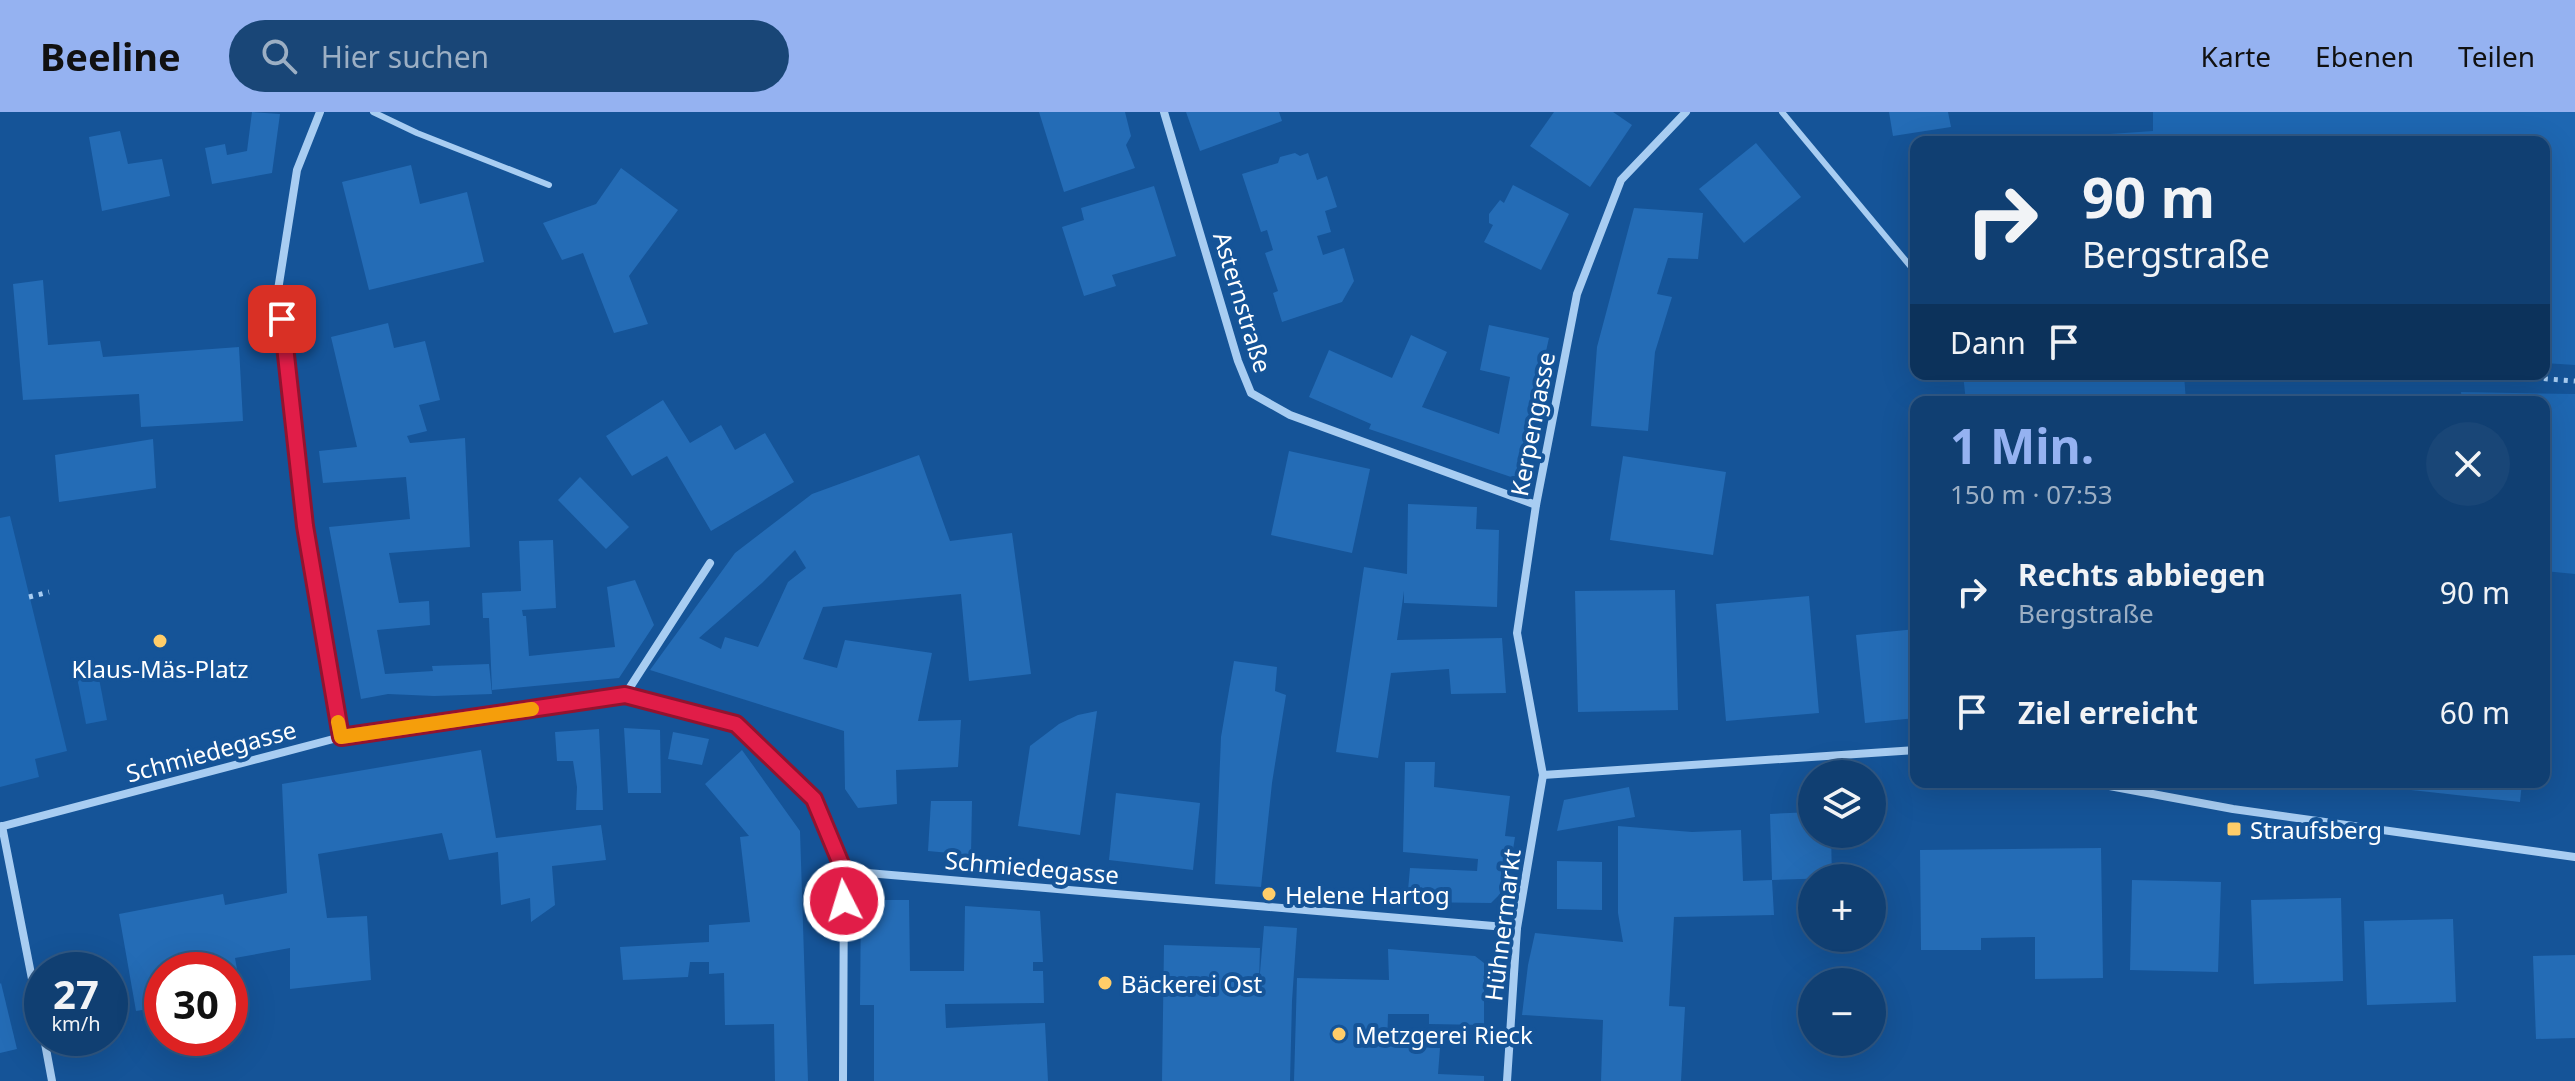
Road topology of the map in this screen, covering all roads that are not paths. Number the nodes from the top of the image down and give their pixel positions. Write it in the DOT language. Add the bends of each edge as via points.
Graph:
graph roads {
  1 [pos="320,112"];
  2 [pos="373,112"];
  3 [pos="1164,112"];
  4 [pos="1686,112"];
  5 [pos="1782,112"];
  6 [pos="549,185"];
  7 [pos="1910,266"];
  8 [pos="1536,505"];
  9 [pos="710,563"];
  10 [pos="625,695"];
  11 [pos="341,737"];
  12 [pos="1910,750"];
  13 [pos="1543,775"];
  14 [pos="2120,788"];
  15 [pos="1,826"];
  16 [pos="2575,857"];
  17 [pos="844,871"];
  18 [pos="1517,928"];
  19 [pos="26,952"];
  20 [pos="47,1056"];
  21 [pos="52,1081"];
  22 [pos="843,1081"];
  23 [pos="1507,1081"];
  1 -- 11 [label="street" via="297,170 278,290 305,526"];
  2 -- 6 [label="lane"];
  3 -- 8 [label="street, Asternstraße" via="1251,393 1290,415"];
  4 -- 8 [label="street, Kerpengasse" via="1621,180 1577,294"];
  5 -- 7 [label="lane"];
  8 -- 13 [label="street, Kerpengasse" via="1517,633"];
  9 -- 10 [label="street"];
  10 -- 11 [label="street, Schmiedegasse"];
  10 -- 17 [label="street, Schmiedegasse" via="736,724 814,799"];
  11 -- 15 [label="street, Schmiedegasse"];
  12 -- 13 [label="street"];
  13 -- 18 [label="street, Hühnermarkt"];
  14 -- 16 [label="street"];
  15 -- 19 [label="street"];
  17 -- 18 [label="street, Schmiedegasse"];
  17 -- 22 [label="street"];
  18 -- 23 [label="street, Hühnermarkt"];
  20 -- 21 [label="street"];
}
